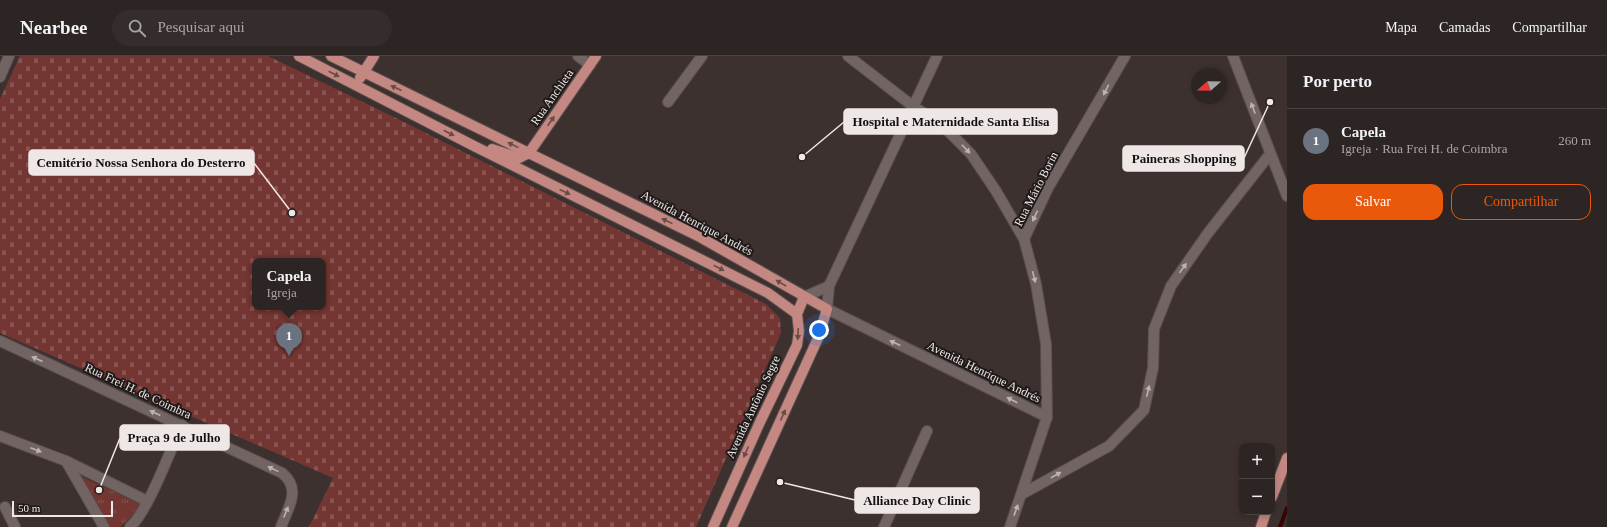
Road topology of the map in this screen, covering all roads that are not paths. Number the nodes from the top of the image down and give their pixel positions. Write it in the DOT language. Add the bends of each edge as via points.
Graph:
graph roads {
  1 [pos="9,56"];
  2 [pos="299,56"];
  3 [pos="331,56"];
  4 [pos="374,56"];
  5 [pos="578,56"];
  6 [pos="596,56"];
  7 [pos="702,56"];
  8 [pos="848,56"];
  9 [pos="937,56"];
  10 [pos="1125,56"];
  11 [pos="1233,56"];
  12 [pos="590,65"];
  13 [pos="363,72"];
  14 [pos="0,77"];
  15 [pos="357,85"];
  16 [pos="668,102"];
  17 [pos="914,107"];
  18 [pos="474,146"];
  19 [pos="529,153"];
  20 [pos="1270,154"];
  21 [pos="1287,196"];
  22 [pos="698,236"];
  23 [pos="1024,239"];
  24 [pos="695,256"];
  25 [pos="829,286"];
  26 [pos="804,297"];
  27 [pos="827,309"];
  28 [pos="797,314"];
  29 [pos="0,342"];
  30 [pos="1047,417"];
  31 [pos="182,425"];
  32 [pos="927,431"];
  33 [pos="0,436"];
  34 [pos="1287,458"];
  35 [pos="66,461"];
  36 [pos="1275,489"];
  37 [pos="1022,494"];
  38 [pos="147,501"];
  39 [pos="5,507"];
  40 [pos="1265,515"];
  41 [pos="15,527"];
  42 [pos="104,527"];
  43 [pos="130,527"];
  44 [pos="280,527"];
  45 [pos="713,527"];
  46 [pos="732,527"];
  47 [pos="884,527"];
  48 [pos="1010,527"];
  49 [pos="1260,527"];
  1 -- 14 [label="street"];
  2 -- 15 [label="main road, one-way"];
  3 -- 13 [label="main road, Avenida Henrique Andrés"];
  4 -- 13 [label="main road"];
  5 -- 12 [label="street"];
  6 -- 12 [label="main road, Rua Anchieta"];
  7 -- 16 [label="street"];
  8 -- 17 [label="street"];
  9 -- 17 [label="street"];
  10 -- 23 [label="street, Rua Mário Borin, one-way" via="1048,188"];
  20 -- 11 [label="street, one-way"];
  19 -- 12 [label="main road, Rua Anchieta, one-way"];
  13 -- 15 [label="main road"];
  19 -- 13 [label="main road, Avenida Henrique Andrés, one-way"];
  15 -- 18 [label="main road, one-way"];
  17 -- 23 [label="street, one-way" via="940,123 971,154"];
  17 -- 25 [label="street"];
  18 -- 19 [label="main road" via="490,148 519,158"];
  18 -- 24 [label="main road, one-way"];
  22 -- 19 [label="main road, Avenida Henrique Andrés, one-way"];
  20 -- 21 [label="street"];
  37 -- 20 [label="street, one-way" via="1109,446 1144,410 1153,368 1154,329 1170,286"];
  22 -- 24 [label="main road" via="703,246 702,252"];
  26 -- 22 [label="main road, Avenida Henrique Andrés, one-way"];
  23 -- 30 [label="street, Rua Mário Borin, one-way" via="1036,284 1046,344"];
  24 -- 28 [label="main road, one-way" via="768,293"];
  25 -- 26 [label="street"];
  25 -- 27 [label="street"];
  26 -- 27 [label="main road, Avenida Henrique Andrés"];
  26 -- 28 [label="main road, Avenida Antônio Segre"];
  30 -- 27 [label="street, Avenida Henrique Andrés, one-way"];
  46 -- 27 [label="main road, one-way" via="818,336"];
  28 -- 45 [label="main road, Avenida Antônio Segre, one-way" via="797,345"];
  31 -- 29 [label="street, Rua Frei H. de Coimbra, one-way"];
  30 -- 37 [label="street, Rua Mário Borin"];
  31 -- 38 [label="street"];
  44 -- 31 [label="street, Rua Frei H. de Coimbra, one-way" via="292,498 293,488 290,479"];
  32 -- 47 [label="street"];
  33 -- 35 [label="street, one-way"];
  34 -- 36 [label="main road"];
  35 -- 38 [label="street"];
  35 -- 42 [label="street"];
  48 -- 37 [label="street, Rua Mário Borin, one-way"];
  38 -- 43 [label="street"];
  39 -- 41 [label="street"];
  40 -- 49 [label="main road"];
}
